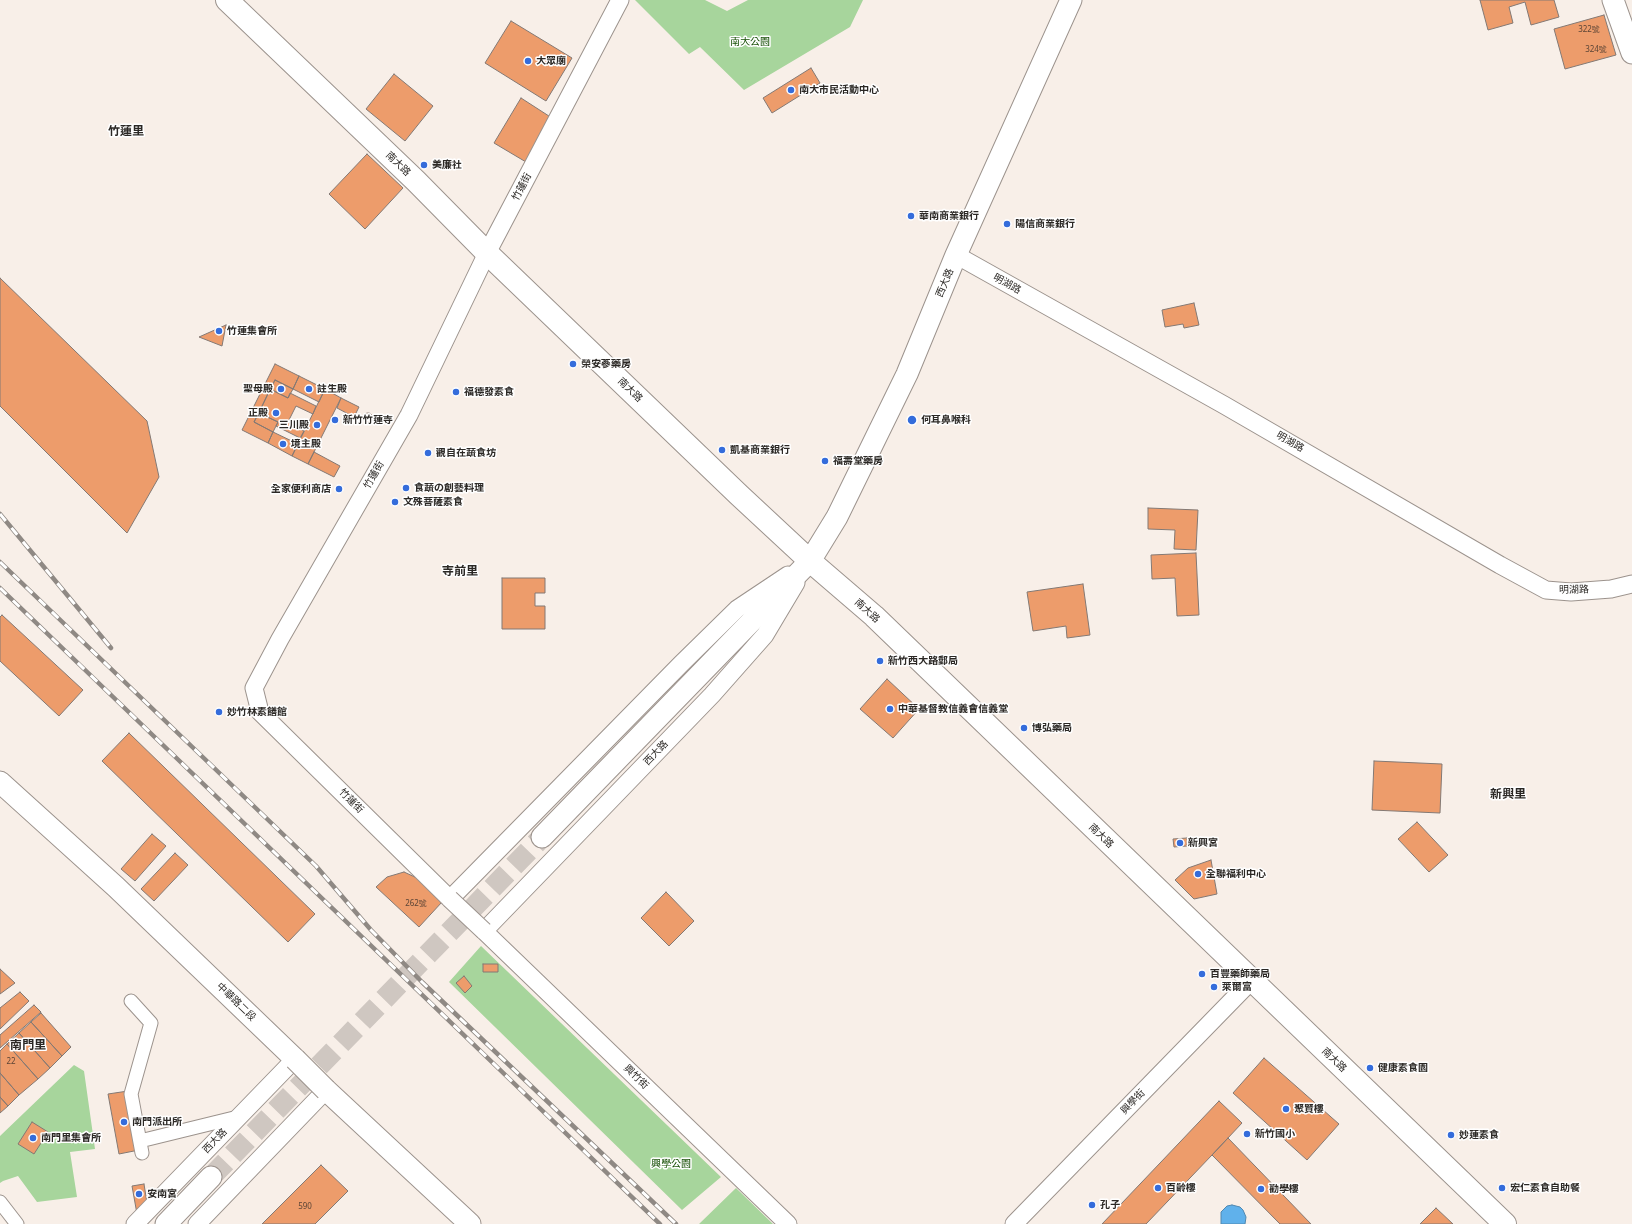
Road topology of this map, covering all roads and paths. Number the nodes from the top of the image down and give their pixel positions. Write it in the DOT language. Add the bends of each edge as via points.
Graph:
graph roads {
  1 [pos="227,0"];
  2 [pos="620,0"];
  3 [pos="1071,0"];
  4 [pos="1613,0"];
  5 [pos="1632,53"];
  6 [pos="487,253"];
  7 [pos="956,255"];
  8 [pos="810,561"];
  9 [pos="1632,584"];
  10 [pos="0,782"];
  11 [pos="542,837"];
  12 [pos="450,898"];
  13 [pos="484,931"];
  14 [pos="1252,981"];
  15 [pos="131,1001"];
  16 [pos="295,1059"];
  17 [pos="326,1090"];
  18 [pos="238,1117"];
  19 [pos="211,1177"];
  20 [pos="0,1202"];
  21 [pos="17,1224"];
  22 [pos="136,1224"];
  23 [pos="166,1224"];
  24 [pos="197,1224"];
  25 [pos="470,1224"];
  26 [pos="788,1224"];
  27 [pos="1014,1224"];
  28 [pos="1505,1224"];
  1 -- 6 [label="main road, 南大路" via="416,181"];
  2 -- 6 [label="street, 竹蓮街"];
  3 -- 7 [label="street, 西大路"];
  4 -- 5 [label="street"];
  6 -- 8 [label="main road, 南大路"];
  6 -- 12 [label="street, 竹蓮街" via="409,415 254,688 260,712"];
  7 -- 8 [label="street, 西大路" via="906,374 837,517"];
  7 -- 9 [label="street, 明湖路" via="1546,590 1571,592 1611,589"];
  8 -- 11 [label="street, 西大路"];
  8 -- 12 [label="street, 西大路" via="737,609"];
  8 -- 13 [label="street, 西大路" via="765,635 712,694"];
  8 -- 14 [label="main road, 南大路" via="874,616"];
  10 -- 16 [label="street, 中華路二段"];
  12 -- 13 [label="street, 竹蓮街, bridge"];
  13 -- 26 [label="street, 興竹街"];
  14 -- 27 [label="street, 興學街"];
  14 -- 28 [label="main road, 南大路"];
  15 -- 18 [label="street" via="151,1023 131,1094 141,1147"];
  16 -- 17 [label="street, 中華路二段, bridge"];
  16 -- 18 [label="street, 西大路"];
  17 -- 24 [label="street"];
  17 -- 25 [label="street, 中華路二段"];
  18 -- 22 [label="street, 西大路"];
  19 -- 23 [label="street"];
  20 -- 21 [label="street"];
}
